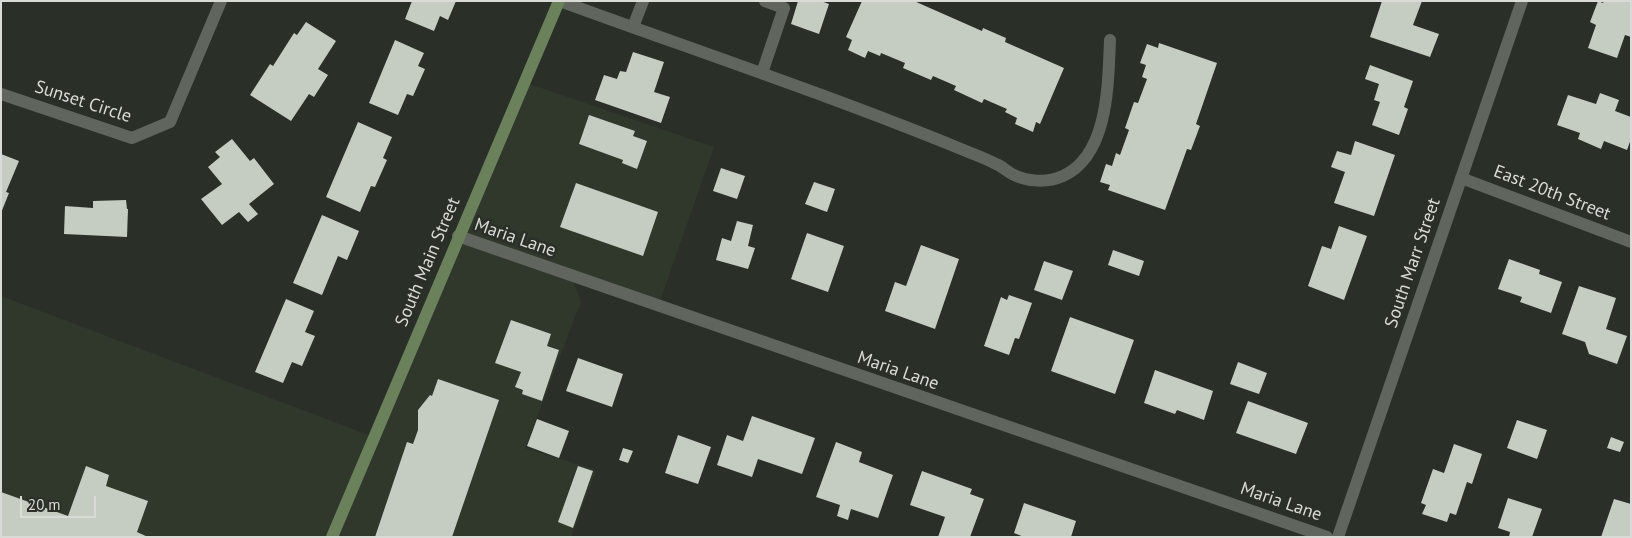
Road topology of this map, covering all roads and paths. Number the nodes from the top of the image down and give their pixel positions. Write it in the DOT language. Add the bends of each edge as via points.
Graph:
graph roads {
  1 [pos="221,1"];
  2 [pos="559,1"];
  3 [pos="642,1"];
  4 [pos="765,1"];
  5 [pos="1522,1"];
  6 [pos="633,27"];
  7 [pos="1110,40"];
  8 [pos="762,73"];
  9 [pos="1,94"];
  10 [pos="1461,178"];
  11 [pos="458,236"];
  12 [pos="1631,242"];
  13 [pos="332,537"];
  14 [pos="1327,537"];
  15 [pos="1338,537"];
  1 -- 9 [label="street, Sunset Circle" via="170,122 132,138"];
  2 -- 6 [label="street"];
  2 -- 11 [label="main road, South Main Street"];
  3 -- 6 [label="street"];
  4 -- 8 [label="street" via="784,8"];
  5 -- 10 [label="street, South Marr Street"];
  6 -- 8 [label="street"];
  7 -- 8 [label="street" via="1108,97 1092,148 1071,171 1042,181 1018,177 998,164"];
  10 -- 12 [label="street, East 20th Street"];
  10 -- 15 [label="street, South Marr Street"];
  11 -- 13 [label="main road, South Main Street"];
  11 -- 14 [label="street, Maria Lane"];
}
